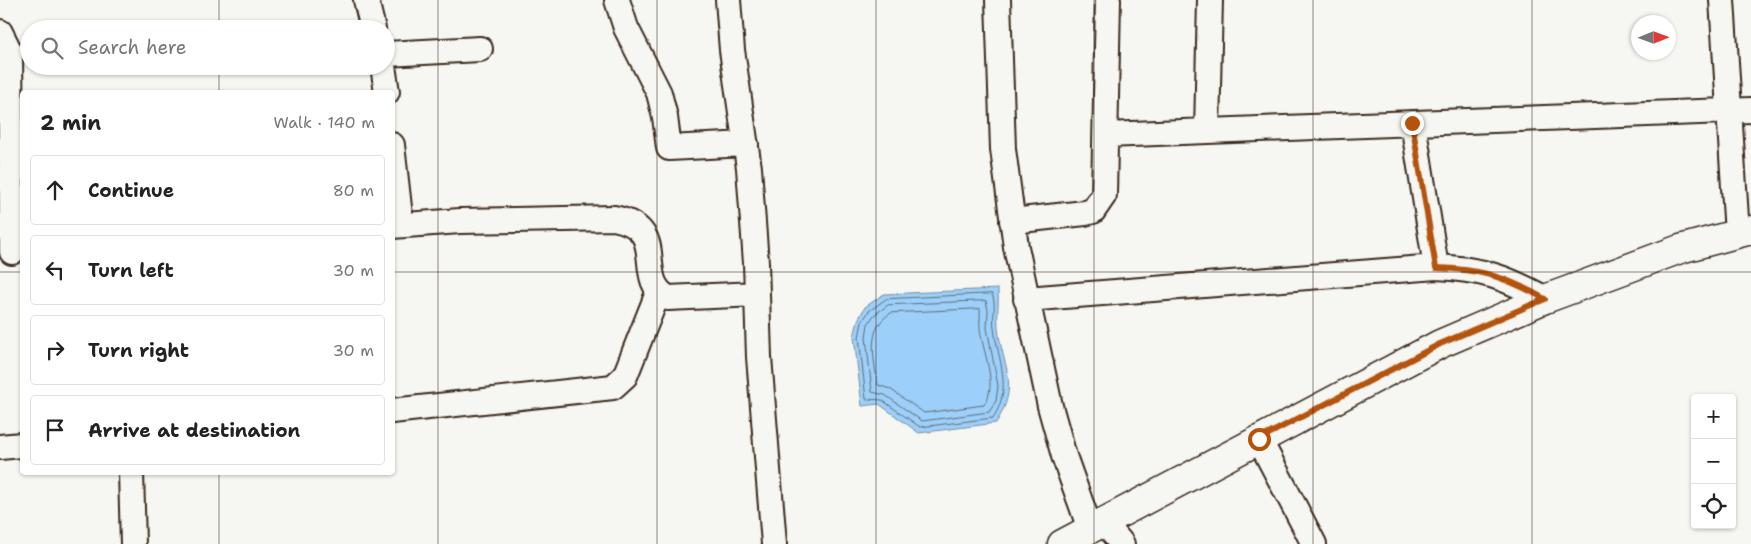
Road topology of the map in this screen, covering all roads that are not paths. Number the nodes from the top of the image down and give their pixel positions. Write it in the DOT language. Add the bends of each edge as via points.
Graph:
graph roads {
  1 [pos="366,0"];
  2 [pos="617,0"];
  3 [pos="728,0"];
  4 [pos="998,0"];
  5 [pos="1108,0"];
  6 [pos="1210,0"];
  7 [pos="1722,0"];
  8 [pos="371,20"];
  9 [pos="0,32"];
  10 [pos="480,49"];
  11 [pos="395,54"];
  12 [pos="384,75"];
  13 [pos="387,90"];
  14 [pos="5,106"];
  15 [pos="1740,110"];
  16 [pos="1412,123"];
  17 [pos="1207,131"];
  18 [pos="1106,135"];
  19 [pos="746,144"];
  20 [pos="395,193"];
  21 [pos="1012,221"];
  22 [pos="397,225"];
  23 [pos="1744,232"];
  24 [pos="11,252"];
  25 [pos="1436,268"];
  26 [pos="658,293"];
  27 [pos="757,294"];
  28 [pos="1026,299"];
  29 [pos="1545,299"];
  30 [pos="395,411"];
  31 [pos="1259,439"];
  32 [pos="20,445"];
  33 [pos="0,447"];
  34 [pos="131,475"];
  35 [pos="1097,526"];
  36 [pos="133,544"];
  37 [pos="774,544"];
  38 [pos="1062,544"];
  39 [pos="1122,544"];
  40 [pos="1314,544"];
  1 -- 8 [label="street"];
  2 -- 19 [label="street" via="626,28 659,93 669,148"];
  3 -- 19 [label="street"];
  4 -- 21 [label="street" via="1003,149"];
  5 -- 18 [label="street"];
  6 -- 17 [label="street"];
  7 -- 15 [label="street"];
  9 -- 14 [label="street" via="10,52"];
  10 -- 11 [label="street"];
  12 -- 13 [label="street"];
  14 -- 24 [label="street"];
  15 -- 16 [label="street"];
  15 -- 23 [label="street"];
  16 -- 17 [label="street"];
  16 -- 25 [label="street"];
  17 -- 18 [label="street"];
  18 -- 21 [label="street" via="1104,195 1093,210"];
  19 -- 27 [label="street"];
  20 -- 22 [label="street"];
  21 -- 28 [label="street"];
  22 -- 26 [label="street" via="556,219 614,218 628,221 639,227 645,236"];
  23 -- 29 [label="street" via="1680,249"];
  25 -- 28 [label="street"];
  25 -- 29 [label="street" via="1490,274 1516,282"];
  26 -- 27 [label="street" via="676,299"];
  26 -- 30 [label="street" via="626,376 613,387"];
  27 -- 37 [label="street"];
  28 -- 35 [label="street" via="1064,456"];
  29 -- 31 [label="street" via="1440,344"];
  31 -- 35 [label="street"];
  31 -- 40 [label="street"];
  32 -- 33 [label="street"];
  34 -- 36 [label="street"];
  35 -- 38 [label="street"];
  35 -- 39 [label="street"];
}
